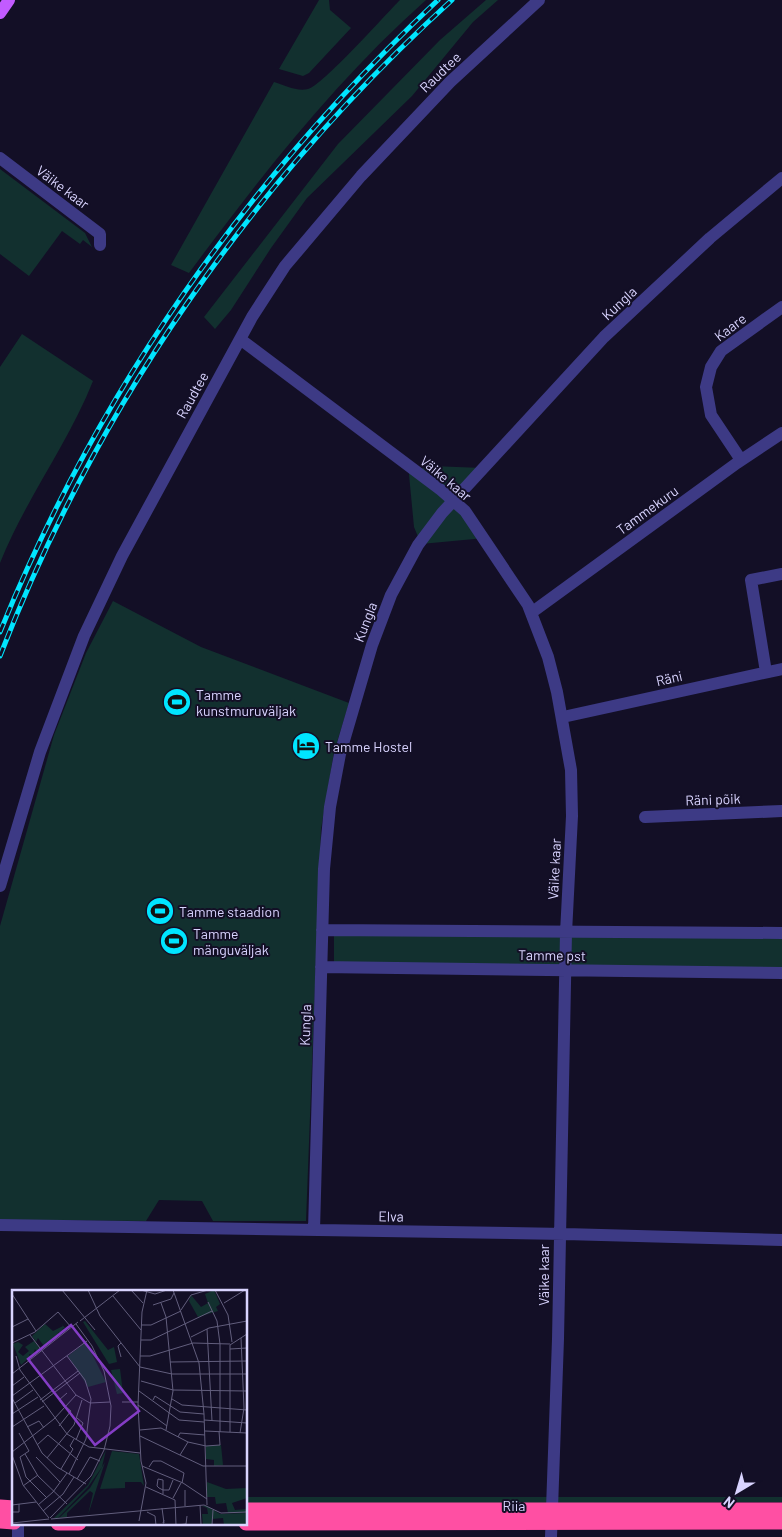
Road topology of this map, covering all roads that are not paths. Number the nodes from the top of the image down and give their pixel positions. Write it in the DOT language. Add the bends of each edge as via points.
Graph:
graph roads {
  1 [pos="9,0"];
  2 [pos="539,0"];
  3 [pos="0,13"];
  4 [pos="0,158"];
  5 [pos="782,178"];
  6 [pos="100,245"];
  7 [pos="782,307"];
  8 [pos="240,339"];
  9 [pos="782,433"];
  10 [pos="742,460"];
  11 [pos="453,501"];
  12 [pos="782,574"];
  13 [pos="531,613"];
  14 [pos="782,669"];
  15 [pos="766,672"];
  16 [pos="563,717"];
  17 [pos="782,811"];
  18 [pos="645,817"];
  19 [pos="0,886"];
  20 [pos="322,930"];
  21 [pos="566,933"];
  22 [pos="782,933"];
  23 [pos="321,967"];
  24 [pos="565,970"];
  25 [pos="782,973"];
  26 [pos="0,1225"];
  27 [pos="314,1230"];
  28 [pos="558,1234"];
  29 [pos="782,1240"];
  30 [pos="248,1510"];
  31 [pos="782,1510"];
  32 [pos="782,1522"];
  33 [pos="248,1523"];
  34 [pos="551,1523"];
  35 [pos="18,1524"];
  36 [pos="18,1537"];
  1 -- 3 [label="main road"];
  2 -- 8 [label="street, Raudtee" via="450,82 361,176 285,266"];
  4 -- 6 [label="street, Väike kaar" via="100,234"];
  5 -- 11 [label="street, Kungla" via="710,238 604,337"];
  7 -- 10 [label="street, Kaare" via="721,351 711,367 706,386 711,415"];
  8 -- 11 [label="street, Väike kaar"];
  8 -- 19 [label="street, Raudtee" via="122,556 84,636 40,752"];
  9 -- 10 [label="street, Tammekuru"];
  10 -- 13 [label="street, Tammekuru"];
  11 -- 13 [label="street, Väike kaar" via="464,511"];
  11 -- 20 [label="street, Kungla" via="418,545 392,595 372,645 340,754 332,798 324,870"];
  12 -- 15 [label="street" via="751,580"];
  13 -- 16 [label="street, Väike kaar" via="548,657"];
  14 -- 15 [label="street, Räni"];
  15 -- 16 [label="street, Räni"];
  16 -- 21 [label="street, Väike kaar" via="571,770 572,816"];
  17 -- 18 [label="street, Räni põik"];
  20 -- 21 [label="street, Tamme pst"];
  20 -- 23 [label="street, Kungla"];
  21 -- 22 [label="street, Tamme pst"];
  21 -- 24 [label="street, Väike kaar"];
  23 -- 24 [label="street, Tamme pst"];
  23 -- 27 [label="street, Kungla"];
  24 -- 25 [label="street, Tamme pst"];
  24 -- 28 [label="street, Väike kaar"];
  26 -- 27 [label="street, Elva"];
  27 -- 28 [label="street, Elva"];
  28 -- 29 [label="street, Elva"];
  28 -- 34 [label="street, Väike kaar" via="558,1340"];
  30 -- 34 [label="highway, Riia"];
  31 -- 34 [label="highway, Riia"];
  32 -- 34 [label="highway, Riia"];
  33 -- 34 [label="highway, Riia"];
  35 -- 36 [label="street"];
}
